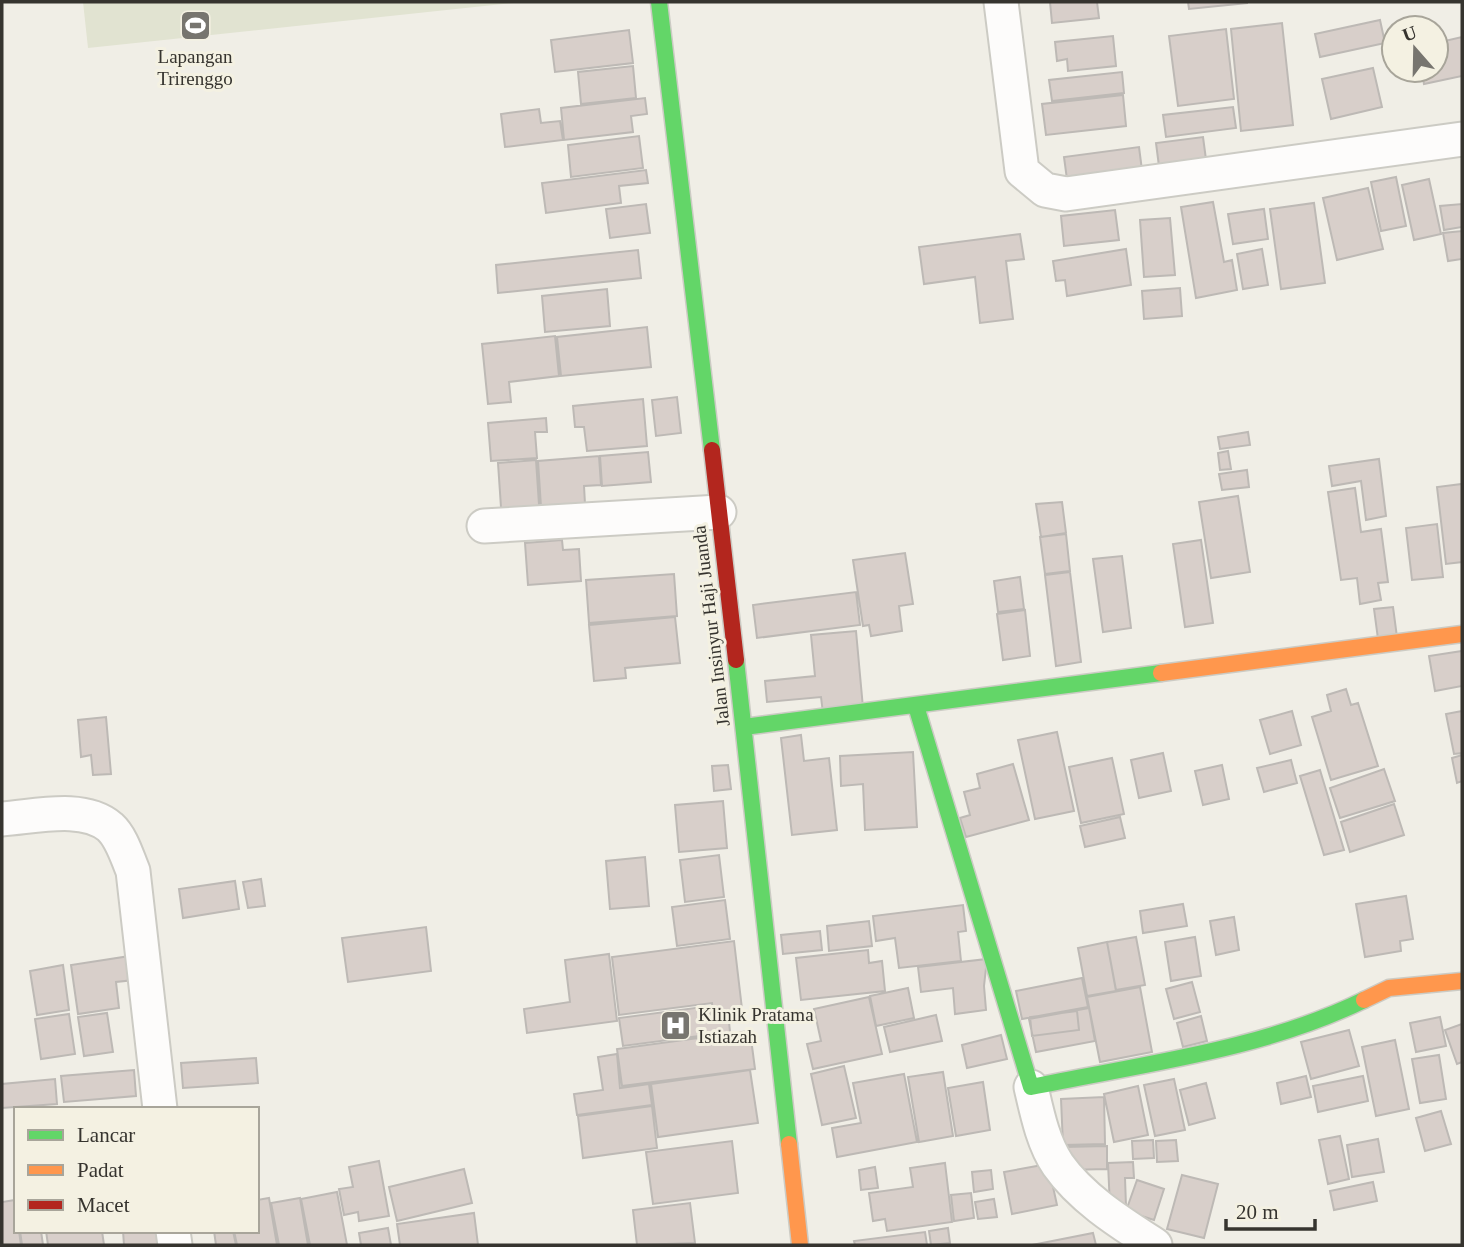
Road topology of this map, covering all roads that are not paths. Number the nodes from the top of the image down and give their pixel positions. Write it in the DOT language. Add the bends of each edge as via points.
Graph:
graph roads {
  1 [pos="659,2"];
  2 [pos="1001,2"];
  3 [pos="1462,139"];
  4 [pos="719,512"];
  5 [pos="484,526"];
  6 [pos="1462,634"];
  7 [pos="916,706"];
  8 [pos="744,727"];
  9 [pos="2,819"];
  10 [pos="1462,981"];
  11 [pos="1031,1087"];
  12 [pos="160,1107"];
  13 [pos="800,1245"];
  14 [pos="1155,1245"];
  1 -- 4 [label="street, Jalan Insinyur Haji Juanda"];
  2 -- 3 [label="street" via="1022,171 1045,190 1066,194"];
  4 -- 5 [label="street"];
  4 -- 8 [label="street, Jalan Insinyur Haji Juanda"];
  6 -- 7 [label="street"];
  7 -- 8 [label="street"];
  7 -- 11 [label="street"];
  8 -- 13 [label="street, Jalan Insinyur Haji Juanda"];
  9 -- 12 [label="street" via="68,814 90,818 109,827 120,841 133,871"];
  10 -- 11 [label="street" via="1389,988 1300,1027"];
  11 -- 14 [label="street" via="1041,1129 1058,1164 1115,1219"];
}
